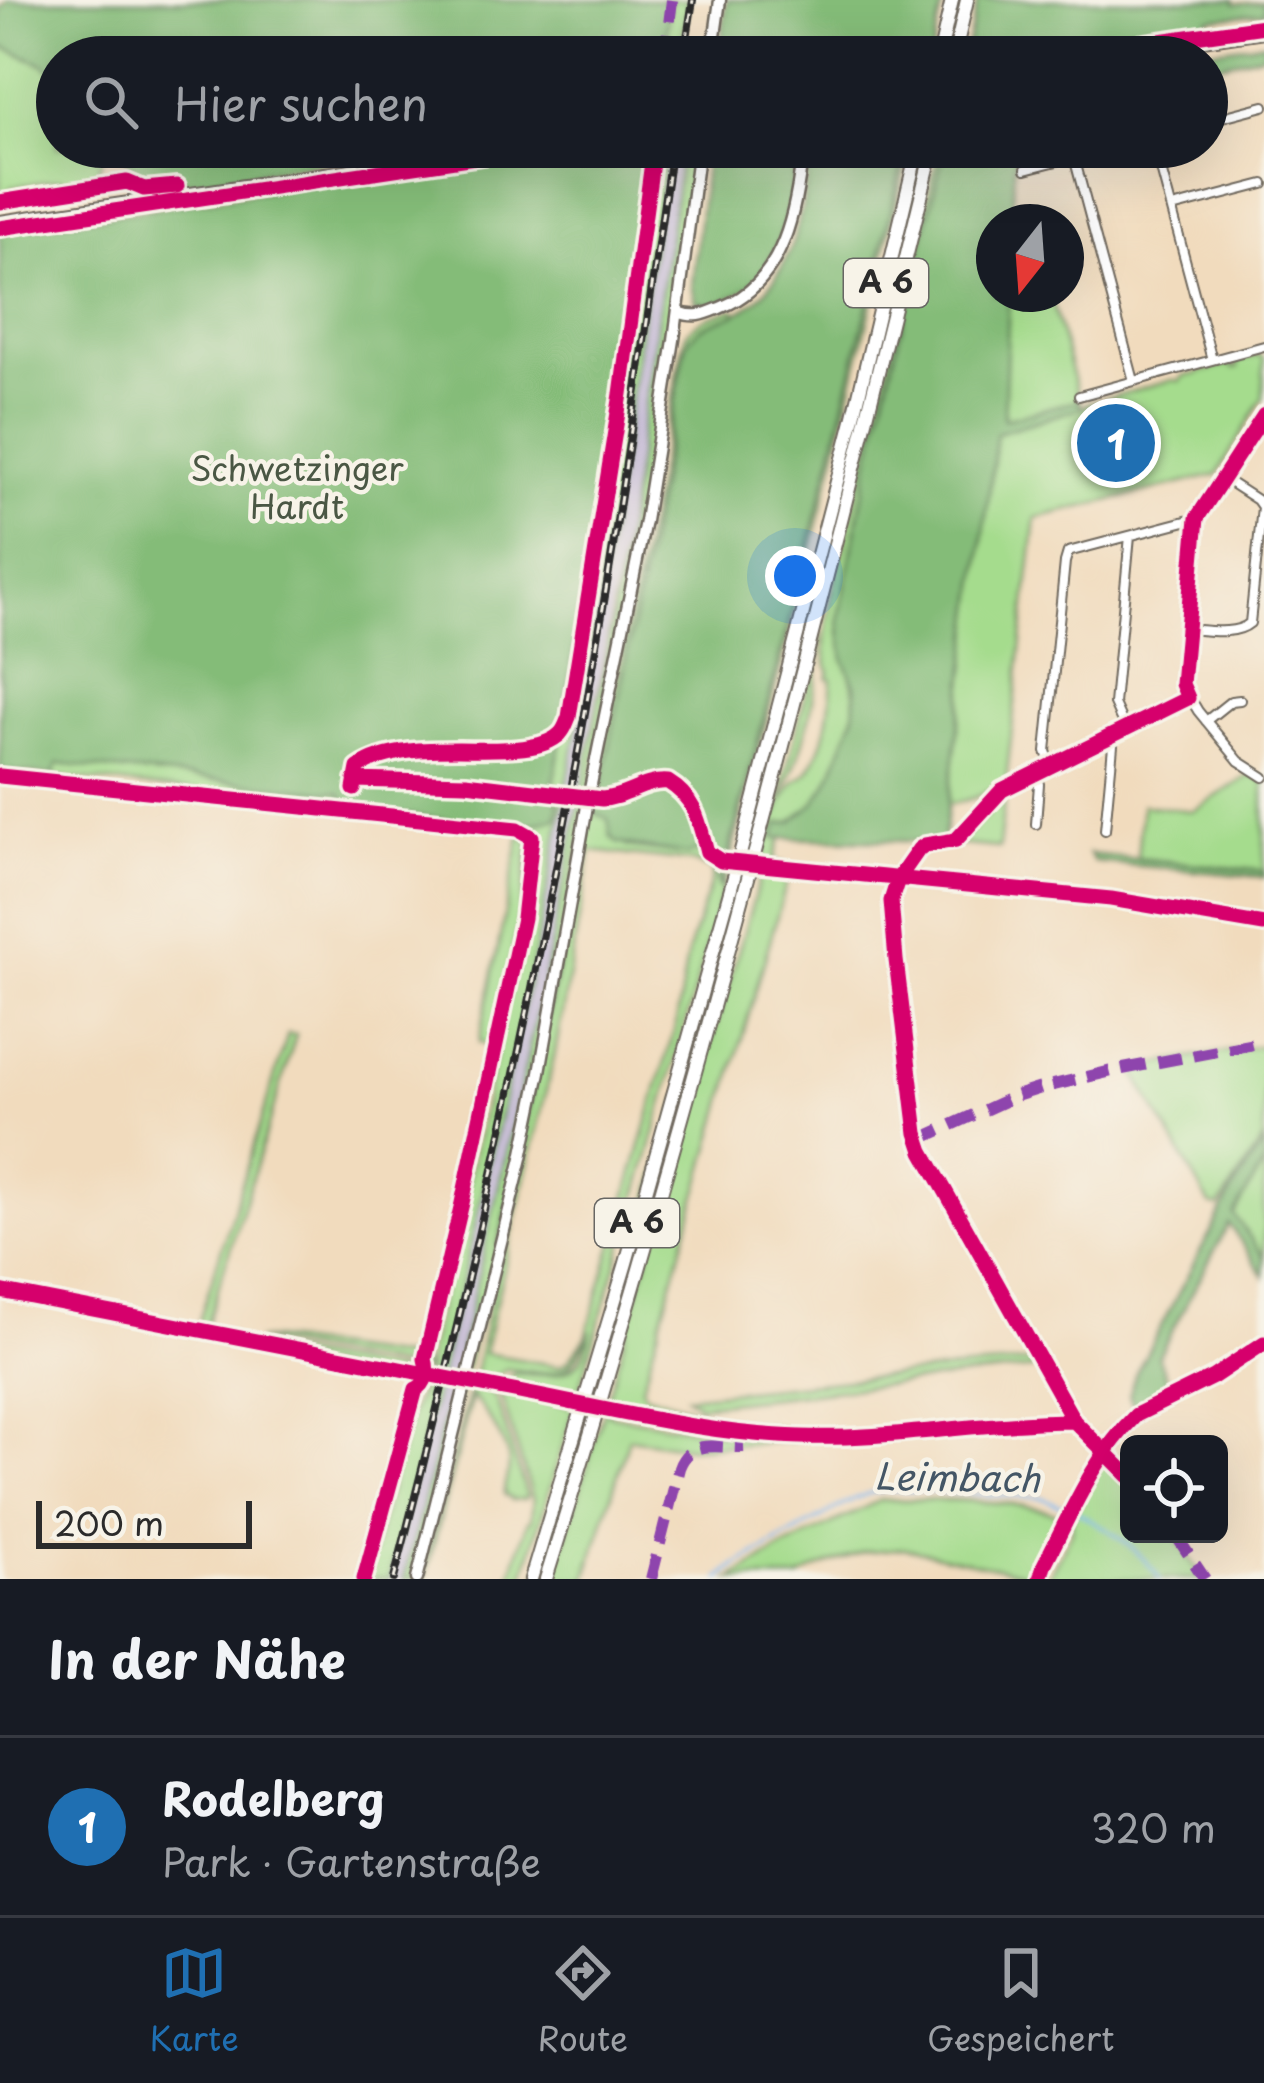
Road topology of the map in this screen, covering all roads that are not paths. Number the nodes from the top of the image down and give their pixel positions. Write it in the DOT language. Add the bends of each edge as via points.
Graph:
graph roads {
  1 [pos="720,0"];
  2 [pos="952,0"];
  3 [pos="967,0"];
  4 [pos="1264,33"];
  5 [pos="715,36"];
  6 [pos="944,36"];
  7 [pos="959,36"];
  8 [pos="1228,38"];
  9 [pos="1264,106"];
  10 [pos="1228,115"];
  11 [pos="352,168"];
  12 [pos="696,168"];
  13 [pos="800,168"];
  14 [pos="913,168"];
  15 [pos="928,168"];
  16 [pos="1029,168"];
  17 [pos="1077,168"];
  18 [pos="1161,168"];
  19 [pos="1025,169"];
  20 [pos="1264,184"];
  21 [pos="1172,208"];
  22 [pos="0,220"];
  23 [pos="679,308"];
  24 [pos="715,310"];
  25 [pos="695,318"];
  26 [pos="674,340"];
  27 [pos="1264,346"];
  28 [pos="1212,359"];
  29 [pos="1134,381"];
  30 [pos="1079,397"];
  31 [pos="1264,415"];
  32 [pos="1222,478"];
  33 [pos="1197,518"];
  34 [pos="1130,536"];
  35 [pos="1186,629"];
  36 [pos="1188,698"];
  37 [pos="1240,700"];
  38 [pos="1206,721"];
  39 [pos="1125,728"];
  40 [pos="1114,734"];
  41 [pos="1051,766"];
  42 [pos="1035,773"];
  43 [pos="1264,777"];
  44 [pos="1036,824"];
  45 [pos="1105,830"];
  46 [pos="956,840"];
  47 [pos="745,864"];
  48 [pos="417,1579"];
  49 [pos="530,1579"];
  50 [pos="546,1579"];
  1 -- 5 [label="main road"];
  2 -- 6 [label="highway"];
  3 -- 7 [label="highway"];
  4 -- 8 [label="street"];
  9 -- 10 [label="street"];
  11 -- 22 [label="street"];
  12 -- 23 [label="main road"];
  13 -- 24 [label="main road" via="775,262 753,290"];
  14 -- 47 [label="highway, A 6"];
  15 -- 47 [label="highway, A 6" via="826,585"];
  16 -- 19 [label="street"];
  17 -- 29 [label="street"];
  18 -- 21 [label="street"];
  20 -- 21 [label="street"];
  21 -- 28 [label="street"];
  23 -- 24 [label="main road"];
  23 -- 25 [label="main road"];
  23 -- 26 [label="main road"];
  24 -- 25 [label="main road"];
  25 -- 26 [label="main road"];
  26 -- 48 [label="main road" via="532,1111"];
  27 -- 28 [label="street"];
  28 -- 29 [label="street"];
  29 -- 30 [label="street"];
  31 -- 32 [label="street"];
  32 -- 33 [label="street"];
  32 -- 35 [label="street" via="1262,506 1250,623"];
  33 -- 34 [label="street"];
  33 -- 35 [label="street"];
  34 -- 39 [label="street" via="1114,704"];
  34 -- 41 [label="street" via="1068,552 1046,751"];
  35 -- 36 [label="street"];
  36 -- 38 [label="street"];
  36 -- 39 [label="street"];
  37 -- 38 [label="street"];
  38 -- 43 [label="street"];
  39 -- 40 [label="street"];
  40 -- 41 [label="street"];
  40 -- 45 [label="street"];
  41 -- 42 [label="street"];
  42 -- 44 [label="street"];
  42 -- 46 [label="street" via="1002,790"];
  47 -- 49 [label="highway, A 6"];
  47 -- 50 [label="highway, A 6" via="651,1227"];
}
